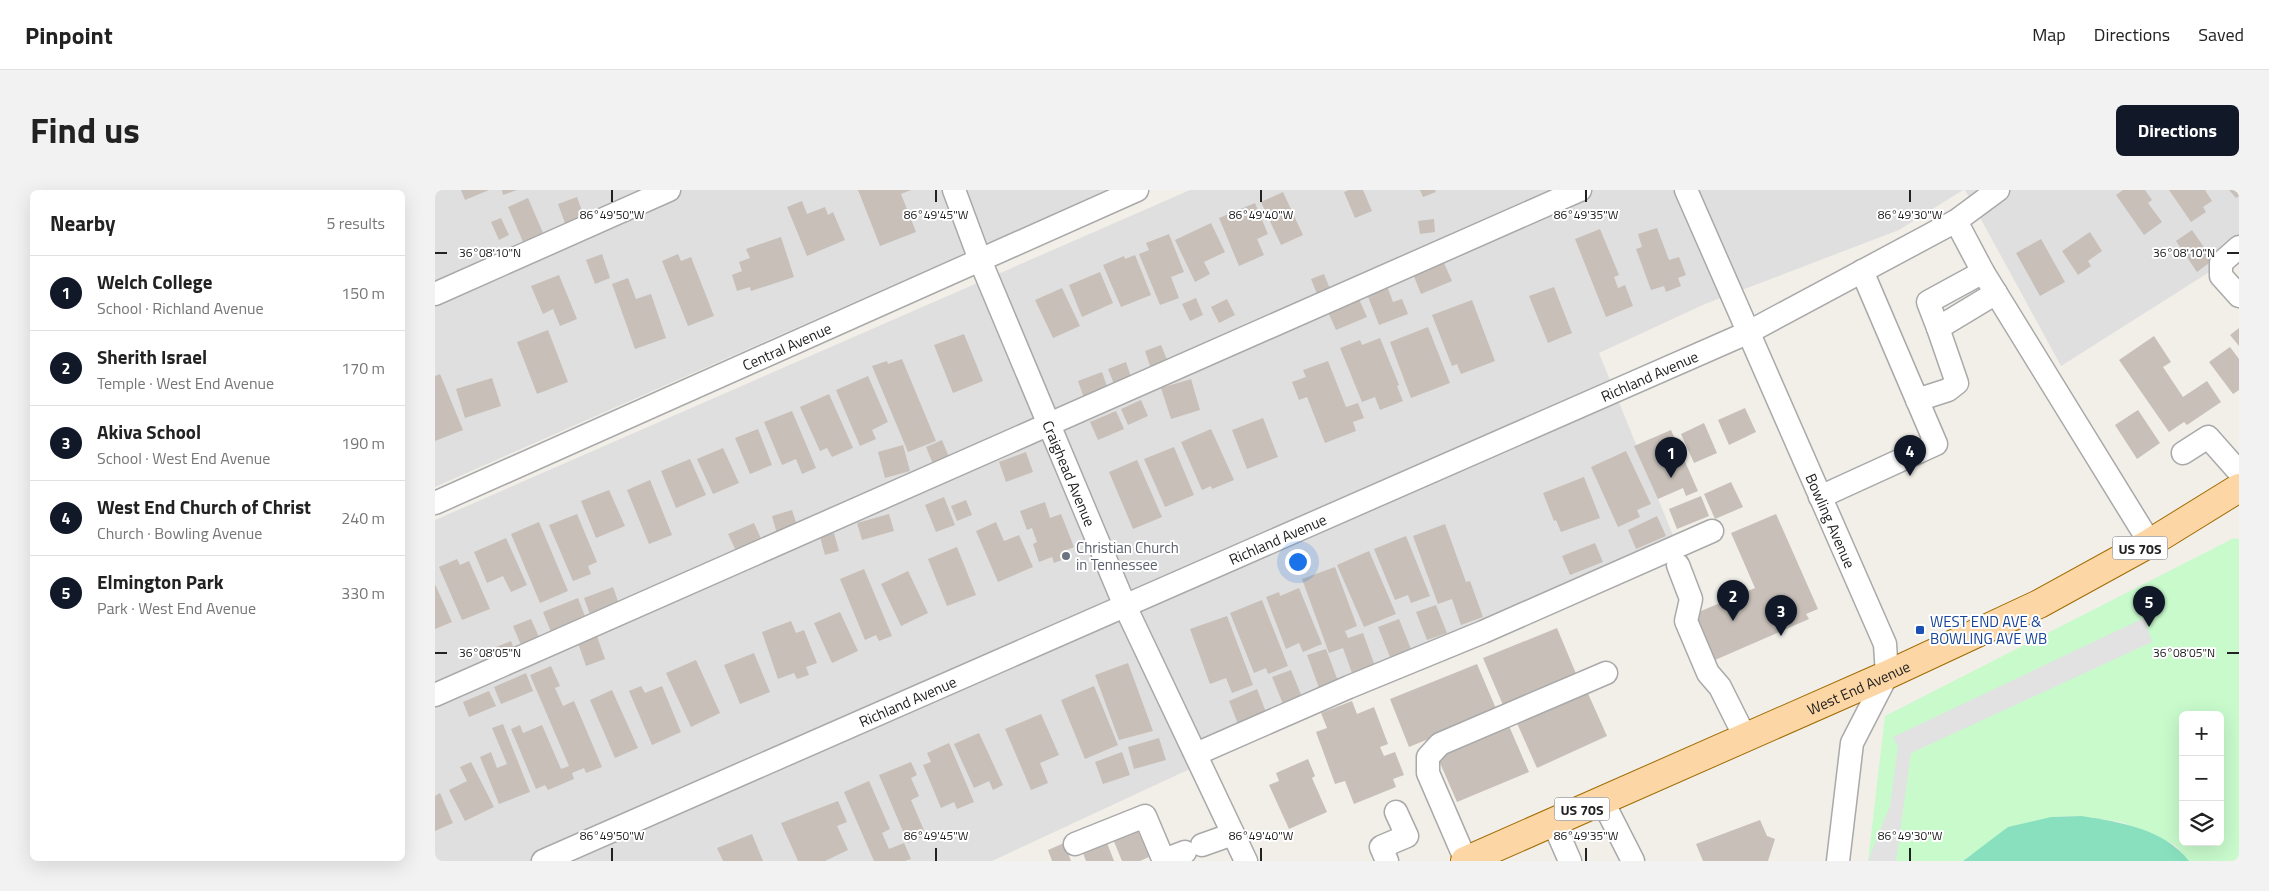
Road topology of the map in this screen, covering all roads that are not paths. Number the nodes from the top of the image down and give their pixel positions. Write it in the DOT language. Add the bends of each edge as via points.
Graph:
graph roads {
  1 [pos="669,190"];
  2 [pos="954,190"];
  3 [pos="1137,190"];
  4 [pos="1579,190"];
  5 [pos="1686,190"];
  6 [pos="1998,190"];
  7 [pos="1956,221"];
  8 [pos="2239,247"];
  9 [pos="980,260"];
  10 [pos="1862,271"];
  11 [pos="1983,272"];
  12 [pos="1996,293"];
  13 [pos="435,294"];
  14 [pos="2239,296"];
  15 [pos="1939,328"];
  16 [pos="1747,333"];
  17 [pos="1917,400"];
  18 [pos="1049,424"];
  19 [pos="2183,453"];
  20 [pos="2239,472"];
  21 [pos="2239,488"];
  22 [pos="1820,497"];
  23 [pos="435,503"];
  24 [pos="1712,531"];
  25 [pos="2150,542"];
  26 [pos="1678,565"];
  27 [pos="1125,606"];
  28 [pos="1606,673"];
  29 [pos="1887,674"];
  30 [pos="435,695"];
  31 [pos="1745,737"];
  32 [pos="1195,754"];
  33 [pos="1602,800"];
  34 [pos="1396,812"];
  35 [pos="1553,822"];
  36 [pos="1233,834"];
  37 [pos="1075,844"];
  38 [pos="1179,855"];
  39 [pos="543,861"];
  40 [pos="1246,861"];
  41 [pos="1387,861"];
  42 [pos="1466,861"];
  43 [pos="1569,861"];
  44 [pos="1633,861"];
  45 [pos="1838,861"];
  1 -- 13 [label="street"];
  2 -- 9 [label="street, Craighead Avenue"];
  3 -- 9 [label="street, Central Avenue"];
  4 -- 18 [label="street"];
  5 -- 16 [label="street, Bowling Avenue"];
  6 -- 7 [label="street, Richland Avenue"];
  7 -- 10 [label="street, Richland Avenue"];
  7 -- 11 [label="street"];
  8 -- 14 [label="street" via="2221,263 2221,276"];
  9 -- 18 [label="street, Craighead Avenue"];
  9 -- 23 [label="street, Central Avenue"];
  10 -- 16 [label="street, Richland Avenue"];
  10 -- 17 [label="street"];
  11 -- 12 [label="street"];
  11 -- 15 [label="street" via="1928,302"];
  12 -- 15 [label="street"];
  12 -- 25 [label="street"];
  15 -- 17 [label="street" via="1957,383 1948,390"];
  16 -- 22 [label="street, Bowling Avenue"];
  16 -- 27 [label="street, Richland Avenue"];
  17 -- 22 [label="street" via="1936,444"];
  18 -- 27 [label="street, Craighead Avenue"];
  18 -- 30 [label="street"];
  19 -- 20 [label="street" via="2216,432"];
  21 -- 25 [label="main road, West End Avenue / US 70S"];
  22 -- 29 [label="street, Bowling Avenue" via="1885,644"];
  24 -- 32 [label="street"];
  25 -- 29 [label="main road, West End Avenue / US 70S" via="2039,604"];
  26 -- 31 [label="street" via="1691,599 1687,622 1709,673"];
  27 -- 32 [label="street, Craighead Avenue"];
  27 -- 39 [label="street, Richland Avenue"];
  28 -- 42 [label="street" via="1440,744 1428,757 1428,773"];
  29 -- 31 [label="main road, West End Avenue / US 70S"];
  29 -- 45 [label="street" via="1852,743"];
  31 -- 33 [label="main road, West End Avenue / US 70S"];
  32 -- 36 [label="street, Craighead Avenue"];
  33 -- 35 [label="main road, West End Avenue / US 70S"];
  33 -- 44 [label="street"];
  34 -- 41 [label="street" via="1407,836 1381,847"];
  35 -- 42 [label="main road, West End Avenue / US 70S"];
  35 -- 43 [label="street"];
  36 -- 38 [label="street"];
  36 -- 40 [label="street, Craighead Avenue"];
  37 -- 38 [label="street" via="1145,816"];
}
